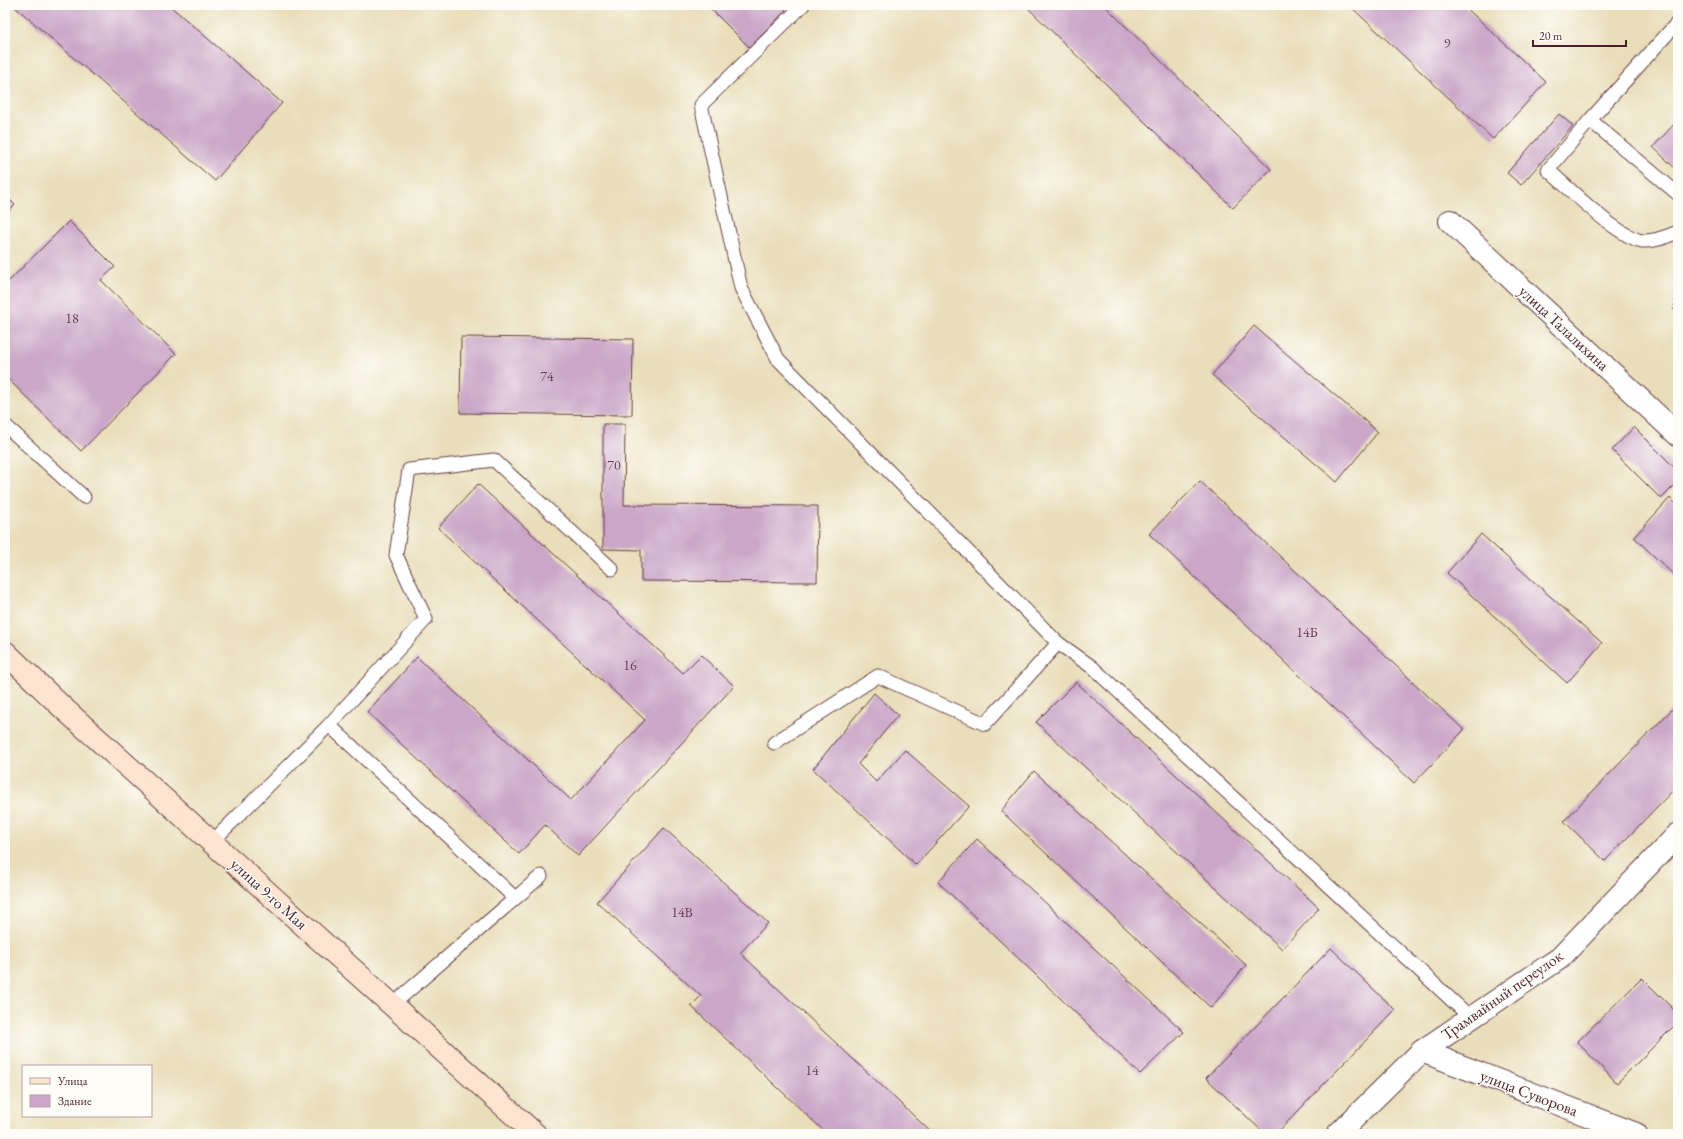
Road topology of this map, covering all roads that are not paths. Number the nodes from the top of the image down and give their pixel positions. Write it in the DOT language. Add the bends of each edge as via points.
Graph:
graph roads {
  1 [pos="803,5"];
  2 [pos="1678,22"];
  3 [pos="1590,120"];
  4 [pos="1678,194"];
  5 [pos="1450,221"];
  6 [pos="1678,232"];
  7 [pos="5,425"];
  8 [pos="1678,435"];
  9 [pos="84,497"];
  10 [pos="612,569"];
  11 [pos="1058,643"];
  12 [pos="5,652"];
  13 [pos="329,725"];
  14 [pos="774,743"];
  15 [pos="1678,834"];
  16 [pos="212,842"];
  17 [pos="541,876"];
  18 [pos="516,898"];
  19 [pos="392,1005"];
  20 [pos="1471,1018"];
  21 [pos="1422,1051"];
  22 [pos="535,1134"];
  23 [pos="1338,1134"];
  24 [pos="1636,1134"];
  1 -- 11 [label="lane" via="701,105 740,288 778,359"];
  2 -- 3 [label="lane"];
  3 -- 4 [label="lane"];
  3 -- 6 [label="lane" via="1548,170 1624,234 1643,241 1666,238"];
  5 -- 8 [label="street, улица Талалихина"];
  7 -- 9 [label="lane"];
  10 -- 13 [label="lane" via="494,460 409,470 396,555 426,619"];
  11 -- 14 [label="lane" via="985,724 878,676"];
  11 -- 20 [label="lane" via="1092,667"];
  12 -- 16 [label="main road, улица 9-го Мая"];
  13 -- 16 [label="lane"];
  13 -- 18 [label="lane"];
  15 -- 20 [label="street, Трамвайный переулок" via="1560,958"];
  16 -- 19 [label="main road, улица 9-го Мая"];
  17 -- 18 [label="lane"];
  18 -- 19 [label="lane"];
  19 -- 22 [label="main road, улица 9-го Мая"];
  20 -- 21 [label="street, Трамвайный переулок"];
  21 -- 23 [label="street, Трамвайный переулок"];
  21 -- 24 [label="street, улица Суворова"];
}
